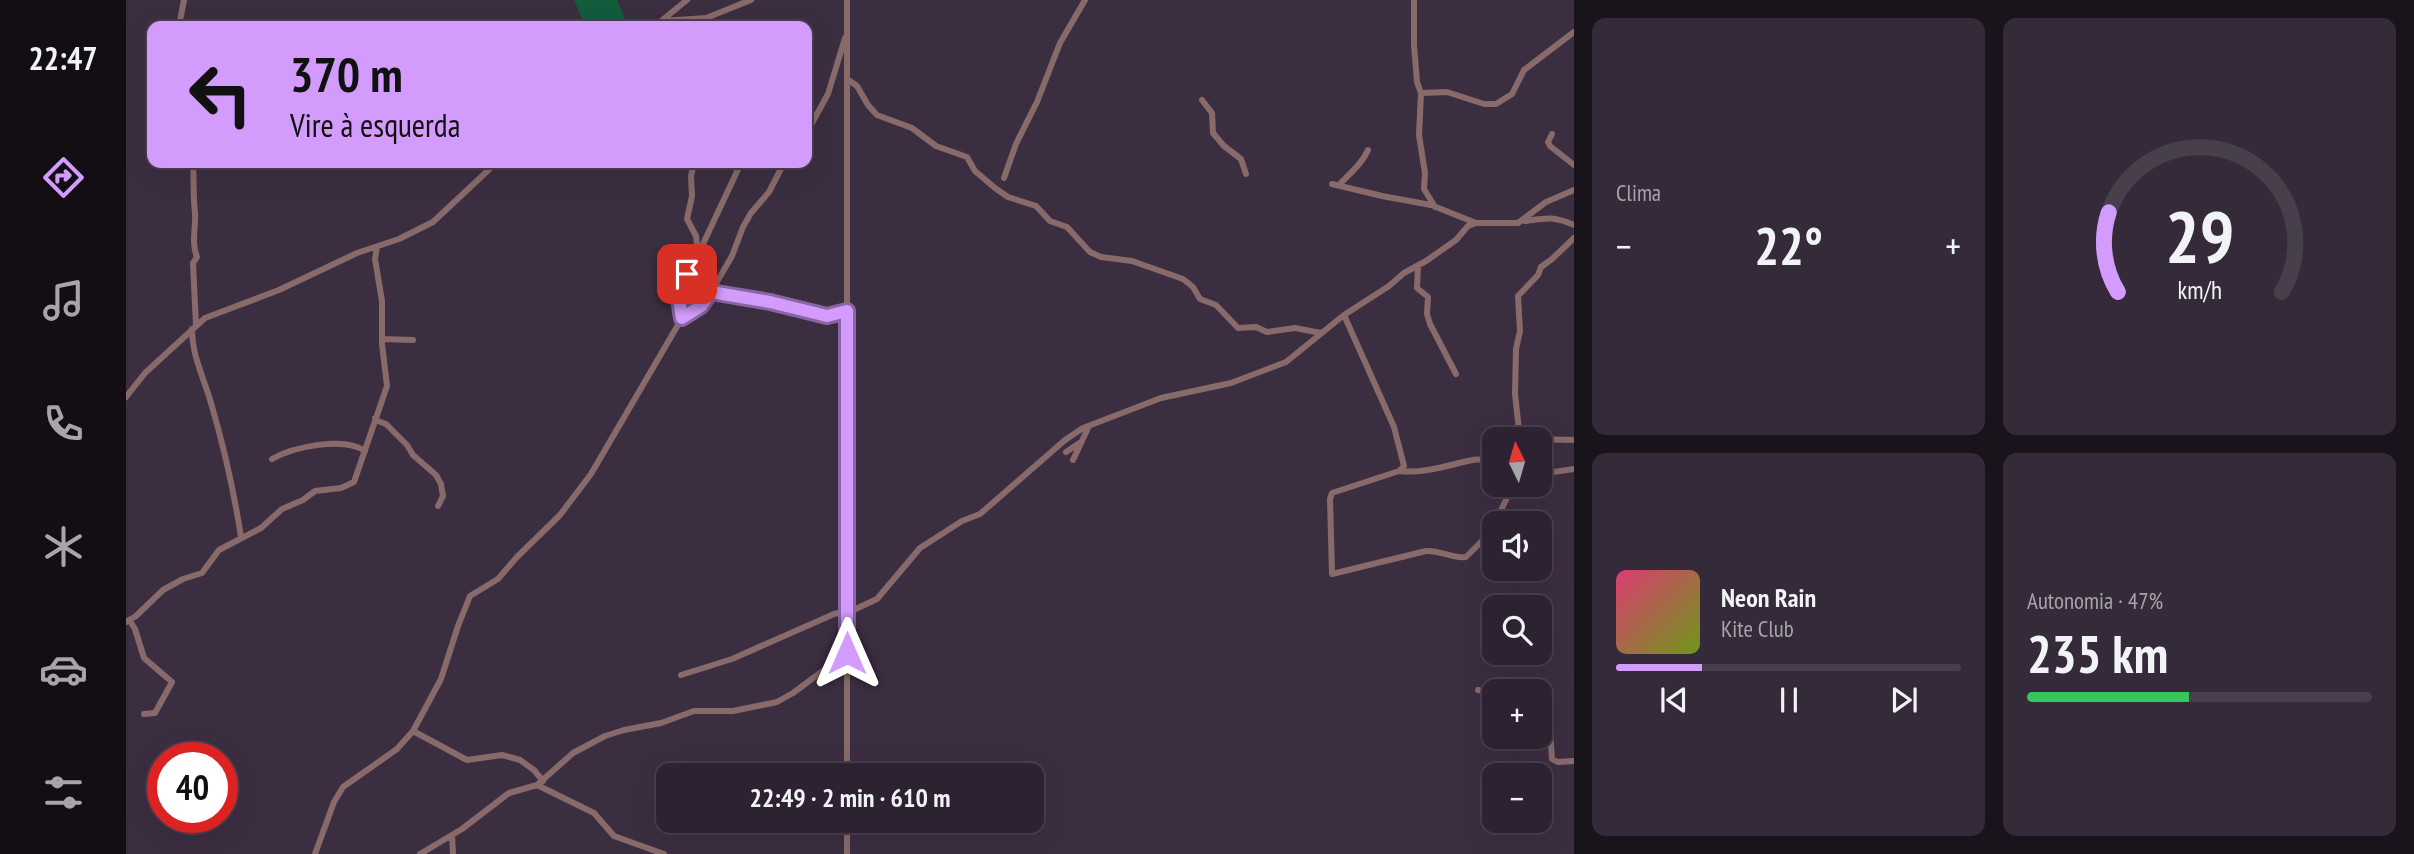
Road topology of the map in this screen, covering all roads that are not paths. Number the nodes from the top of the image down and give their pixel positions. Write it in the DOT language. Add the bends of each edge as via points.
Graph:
graph roads {
  1 [pos="184,0"];
  2 [pos="687,0"];
  3 [pos="751,0"];
  4 [pos="847,0"];
  5 [pos="1085,0"];
  6 [pos="1414,0"];
  7 [pos="180,21"];
  8 [pos="663,21"];
  9 [pos="699,21"];
  10 [pos="1574,32"];
  11 [pos="847,33"];
  12 [pos="847,79"];
  13 [pos="1421,93"];
  14 [pos="1202,100"];
  15 [pos="812,123"];
  16 [pos="1552,134"];
  17 [pos="1368,150"];
  18 [pos="1574,165"];
  19 [pos="192,168"];
  20 [pos="491,168"];
  21 [pos="693,168"];
  22 [pos="739,168"];
  23 [pos="781,168"];
  24 [pos="1246,174"];
  25 [pos="1004,178"];
  26 [pos="1574,190"];
  27 [pos="1435,207"];
  28 [pos="1523,221"];
  29 [pos="1476,223"];
  30 [pos="1574,225"];
  31 [pos="1574,238"];
  32 [pos="377,247"];
  33 [pos="698,254"];
  34 [pos="1418,266"];
  35 [pos="711,292"];
  36 [pos="847,311"];
  37 [pos="1344,315"];
  38 [pos="682,318"];
  39 [pos="194,327"];
  40 [pos="1321,332"];
  41 [pos="382,339"];
  42 [pos="414,340"];
  43 [pos="1456,374"];
  44 [pos="126,397"];
  45 [pos="375,418"];
  46 [pos="1089,426"];
  47 [pos="1519,427"];
  48 [pos="1552,439"];
  49 [pos="1574,440"];
  50 [pos="368,442"];
  51 [pos="1081,442"];
  52 [pos="357,446"];
  53 [pos="365,451"];
  54 [pos="1066,452"];
  55 [pos="272,459"];
  56 [pos="1073,460"];
  57 [pos="1482,460"];
  58 [pos="1574,469"];
  59 [pos="1399,471"];
  60 [pos="1552,472"];
  61 [pos="438,506"];
  62 [pos="242,537"];
  63 [pos="1482,541"];
  64 [pos="847,612"];
  65 [pos="128,621"];
  66 [pos="847,653"];
  67 [pos="681,675"];
  68 [pos="1478,690"];
  69 [pos="1482,690"];
  70 [pos="144,714"];
  71 [pos="413,731"];
  72 [pos="1551,749"];
  73 [pos="1574,761"];
  74 [pos="847,763"];
  75 [pos="540,783"];
  76 [pos="847,833"];
  77 [pos="452,835"];
  78 [pos="316,854"];
  79 [pos="420,854"];
  80 [pos="453,854"];
  81 [pos="664,854"];
  82 [pos="847,854"];
  1 -- 7 [label="street"];
  2 -- 8 [label="street"];
  3 -- 9 [label="street"];
  4 -- 11 [label="street"];
  5 -- 25 [label="street" via="1060,43"];
  6 -- 13 [label="street"];
  10 -- 13 [label="street" via="1524,70 1512,94 1496,104 1447,92"];
  11 -- 12 [label="street"];
  11 -- 15 [label="street" via="828,94"];
  12 -- 36 [label="street"];
  12 -- 40 [label="street" via="877,115 967,158 995,188 1036,206 1050,220 1067,227 1092,254 1132,261 1183,279 1200,299 1216,305 1238,328"];
  13 -- 27 [label="street" via="1424,189"];
  14 -- 24 [label="street" via="1212,113 1213,132 1241,159"];
  16 -- 18 [label="street" via="1550,146"];
  17 -- 27 [label="street" via="1362,163 1336,185"];
  19 -- 39 [label="street" via="197,257 193,263"];
  20 -- 32 [label="street" via="433,222"];
  21 -- 33 [label="street" via="687,219"];
  22 -- 33 [label="street"];
  23 -- 35 [label="street" via="743,227"];
  26 -- 28 [label="street" via="1546,202"];
  27 -- 29 [label="street"];
  28 -- 29 [label="street"];
  28 -- 30 [label="street" via="1545,216"];
  29 -- 34 [label="street"];
  31 -- 47 [label="street" via="1518,296"];
  32 -- 39 [label="street" via="209,316"];
  32 -- 41 [label="street"];
  33 -- 38 [label="street" via="681,291"];
  34 -- 37 [label="street"];
  34 -- 43 [label="street" via="1418,288 1428,297 1430,324"];
  35 -- 36 [label="street" via="827,316"];
  35 -- 38 [label="street" via="701,306"];
  36 -- 64 [label="street"];
  37 -- 40 [label="street"];
  37 -- 59 [label="street" via="1394,427 1404,466"];
  38 -- 71 [label="street" via="591,474 560,515 498,579 467,600 441,679"];
  39 -- 44 [label="street"];
  39 -- 62 [label="street" via="194,350 230,475"];
  40 -- 46 [label="street" via="1289,360 1262,372 1161,398"];
  41 -- 42 [label="street"];
  41 -- 45 [label="street" via="387,386"];
  45 -- 50 [label="street"];
  45 -- 61 [label="street" via="438,477 443,492"];
  46 -- 51 [label="street"];
  46 -- 64 [label="street" via="1065,440 980,514 920,548 877,598"];
  48 -- 49 [label="street"];
  50 -- 52 [label="street"];
  50 -- 53 [label="street"];
  51 -- 54 [label="street"];
  51 -- 56 [label="street"];
  52 -- 53 [label="street"];
  52 -- 55 [label="street" via="295,449"];
  53 -- 62 [label="street" via="352,484 315,491"];
  57 -- 59 [label="street"];
  58 -- 60 [label="street"];
  59 -- 63 [label="street" via="1332,493 1332,574 1426,551 1466,557"];
  62 -- 65 [label="street" via="219,550 202,573 163,590"];
  64 -- 66 [label="street"];
  64 -- 67 [label="street"];
  65 -- 70 [label="street" via="144,658 172,682 155,713"];
  66 -- 74 [label="street"];
  66 -- 75 [label="street" via="777,702 733,711 694,711 615,733 573,753"];
  68 -- 69 [label="street"];
  71 -- 75 [label="street" via="467,760 502,755 520,760 534,769"];
  71 -- 78 [label="street" via="387,757 343,787"];
  72 -- 73 [label="street" via="1552,759"];
  75 -- 77 [label="street" via="509,793"];
  75 -- 81 [label="street" via="594,813 614,836"];
  76 -- 82 [label="street"];
  77 -- 79 [label="street"];
  77 -- 80 [label="street"];
}
